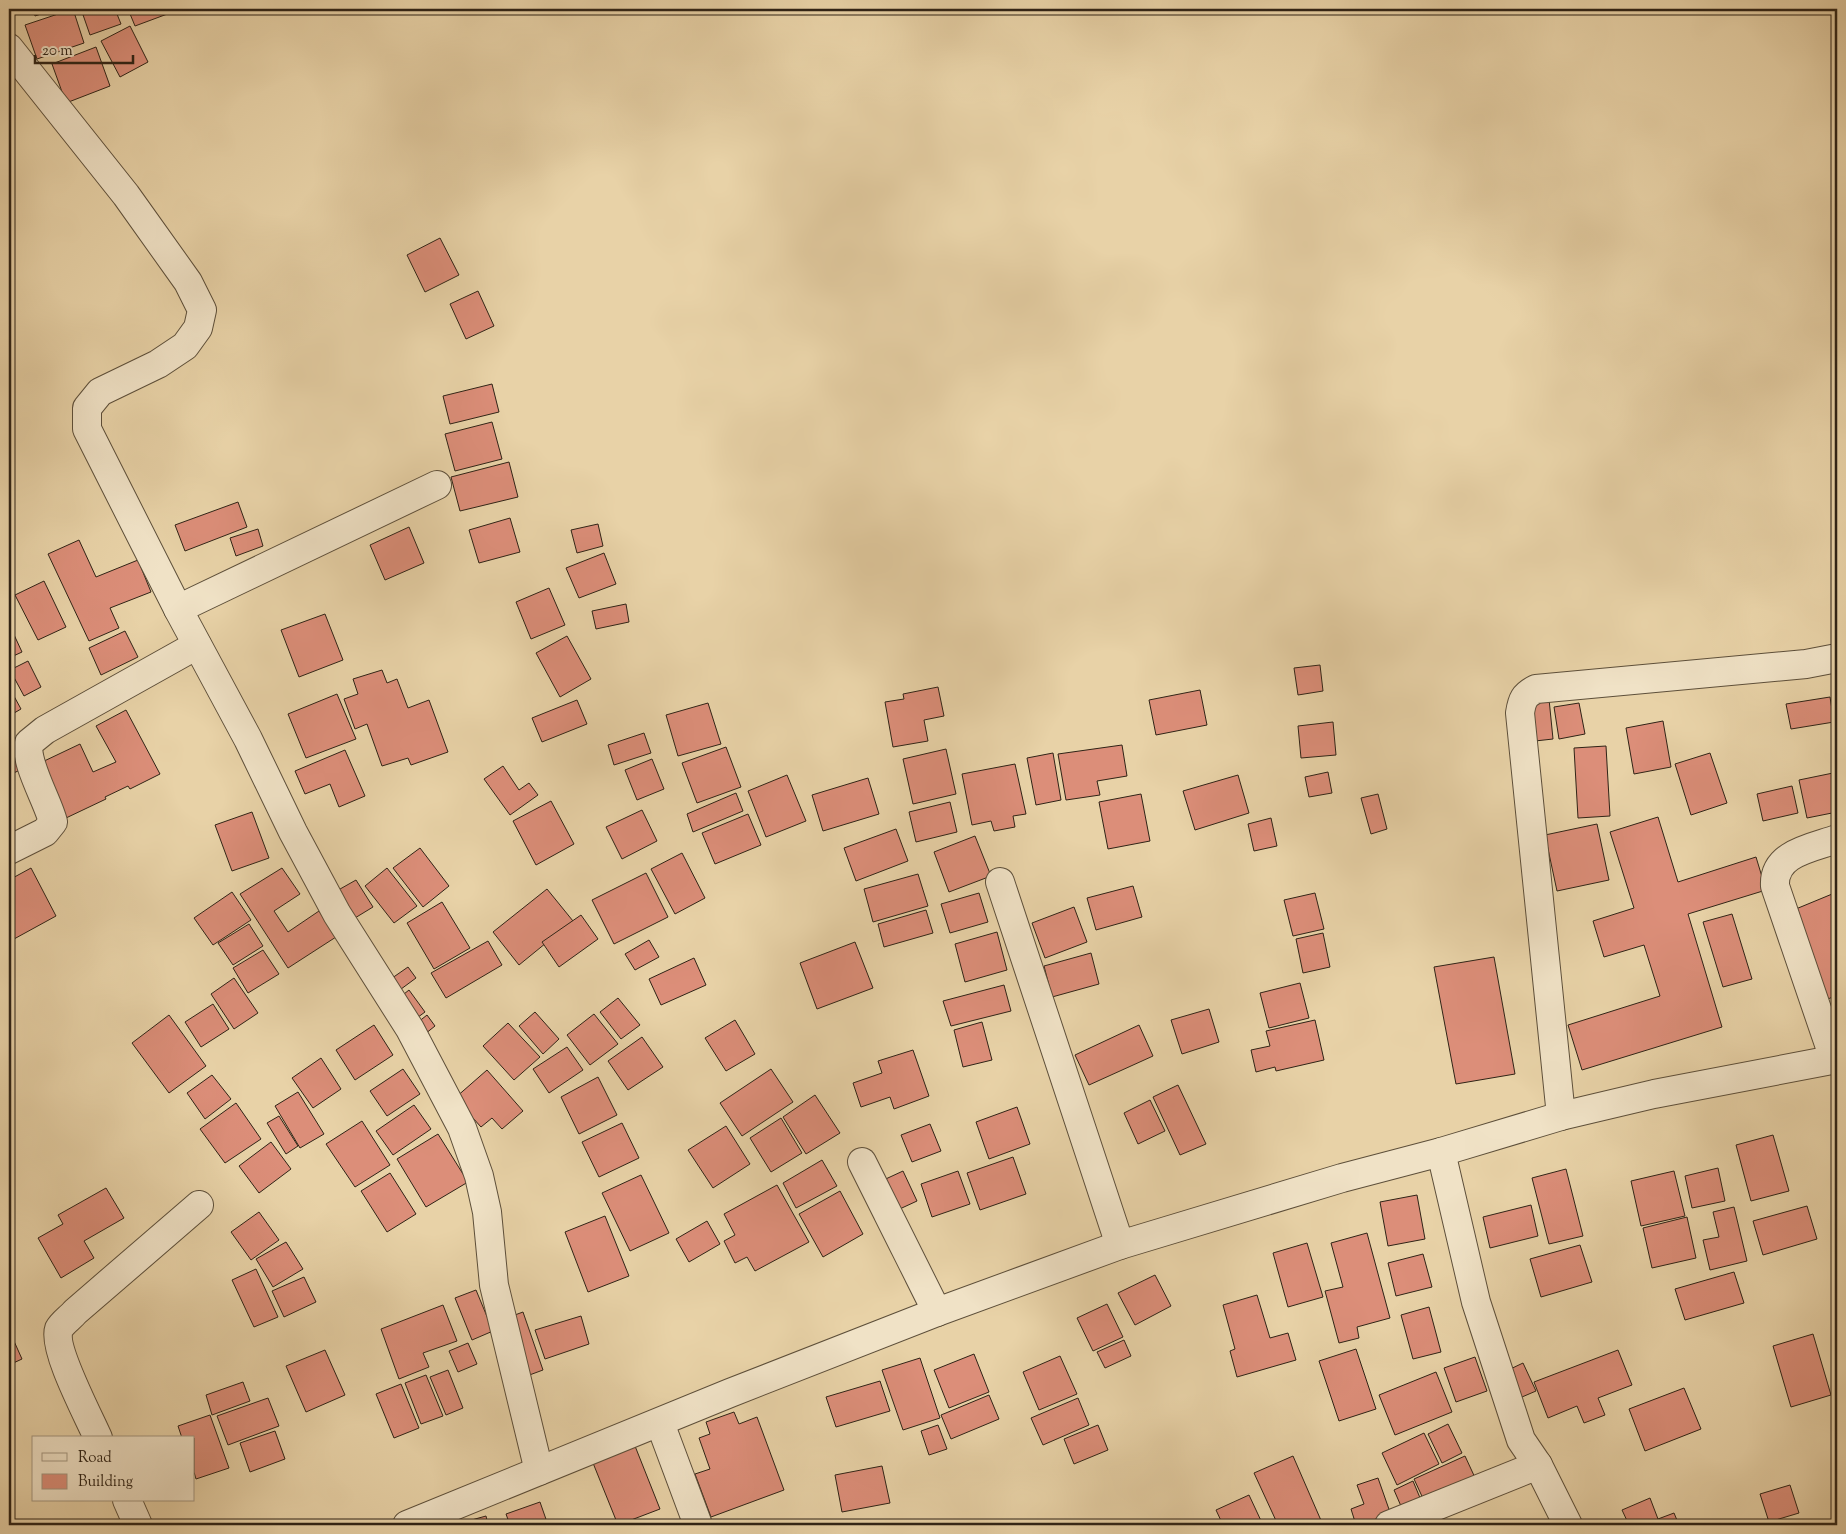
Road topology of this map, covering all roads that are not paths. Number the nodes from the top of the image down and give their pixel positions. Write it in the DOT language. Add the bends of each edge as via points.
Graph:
graph roads {
  1 [pos="9,48"];
  2 [pos="437,485"];
  3 [pos="178,609"];
  4 [pos="197,645"];
  5 [pos="1837,658"];
  6 [pos="1837,839"];
  7 [pos="9,850"];
  8 [pos="1000,882"];
  9 [pos="1836,1059"];
  10 [pos="1561,1116"];
  11 [pos="1441,1152"];
  12 [pos="862,1162"];
  13 [pos="199,1205"];
  14 [pos="1120,1246"];
  15 [pos="937,1312"];
  16 [pos="660,1423"];
  17 [pos="97,1436"];
  18 [pos="1538,1465"];
  19 [pos="539,1471"];
  20 [pos="128,1502"];
  21 [pos="138,1525"];
  22 [pos="407,1525"];
  23 [pos="698,1525"];
  24 [pos="1389,1525"];
  25 [pos="1568,1525"];
  1 -- 3 [label="street" via="126,195 188,282 202,310 198,328 185,346 158,364 100,392 87,408 87,429"];
  2 -- 3 [label="street"];
  3 -- 4 [label="street"];
  4 -- 7 [label="street" via="45,730 28,743 28,757 54,822 46,832"];
  4 -- 19 [label="street" via="310,865 410,1029 462,1128 479,1176 487,1212 494,1285"];
  5 -- 10 [label="street" via="1806,664 1536,689 1526,694 1520,713"];
  6 -- 9 [label="street" via="1792,855 1778,865 1774,875 1775,886"];
  8 -- 14 [label="street"];
  9 -- 10 [label="street" via="1654,1094"];
  10 -- 11 [label="street"];
  11 -- 14 [label="street" via="1342,1178"];
  11 -- 18 [label="street" via="1476,1302 1521,1440"];
  12 -- 15 [label="street"];
  13 -- 17 [label="street" via="60,1328 58,1343 63,1358"];
  14 -- 15 [label="street"];
  15 -- 16 [label="street"];
  16 -- 19 [label="street"];
  16 -- 23 [label="street"];
  18 -- 24 [label="street"];
  18 -- 25 [label="street"];
  19 -- 22 [label="street"];
  20 -- 21 [label="street"];
}
